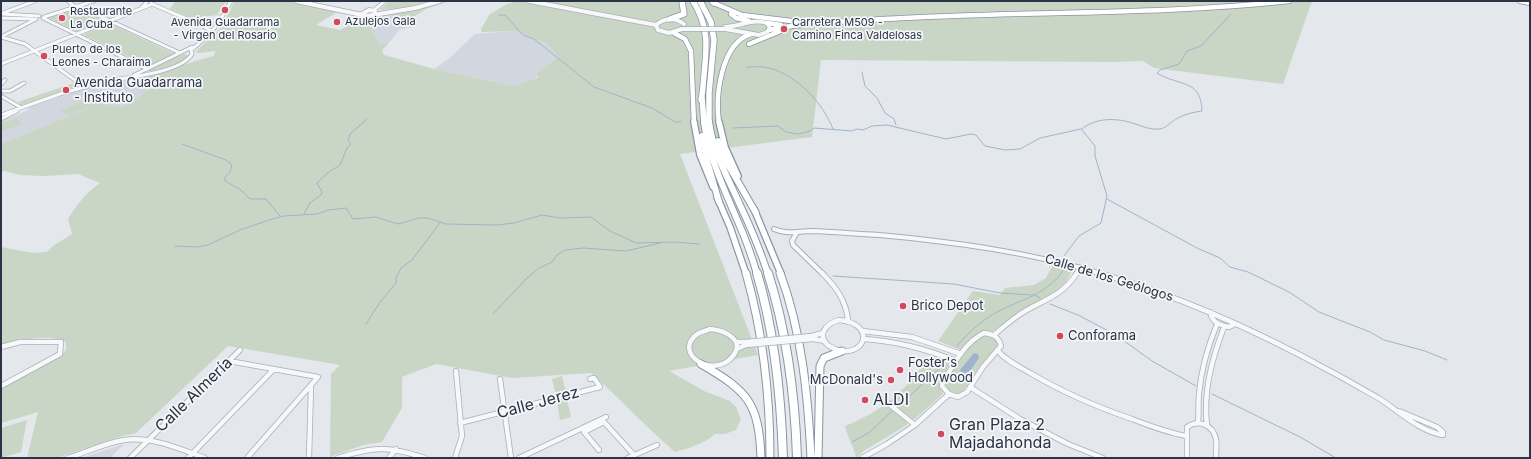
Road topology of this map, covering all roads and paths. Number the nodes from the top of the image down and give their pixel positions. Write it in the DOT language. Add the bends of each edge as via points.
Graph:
graph roads {
  1 [pos="35,1"];
  2 [pos="68,1"];
  3 [pos="94,1"];
  4 [pos="231,1"];
  5 [pos="296,1"];
  6 [pos="308,1"];
  7 [pos="382,1"];
  8 [pos="385,1"];
  9 [pos="433,1"];
  10 [pos="440,1"];
  11 [pos="529,1"];
  12 [pos="540,1"];
  13 [pos="682,1"];
  14 [pos="693,1"];
  15 [pos="700,1"];
  16 [pos="1272,1"];
  17 [pos="1289,1"];
  18 [pos="1520,1"];
  19 [pos="713,2"];
  20 [pos="1530,3"];
  21 [pos="148,4"];
  22 [pos="78,6"];
  23 [pos="373,11"];
  24 [pos="364,12"];
  25 [pos="1,14"];
  26 [pos="914,15"];
  27 [pos="44,17"];
  28 [pos="1,18"];
  29 [pos="37,18"];
  30 [pos="670,19"];
  31 [pos="111,21"];
  32 [pos="749,21"];
  33 [pos="220,22"];
  34 [pos="660,22"];
  35 [pos="767,23"];
  36 [pos="831,23"];
  37 [pos="684,24"];
  38 [pos="656,25"];
  39 [pos="741,25"];
  40 [pos="203,26"];
  41 [pos="695,27"];
  42 [pos="216,28"];
  43 [pos="724,28"];
  44 [pos="209,29"];
  45 [pos="682,30"];
  46 [pos="769,30"];
  47 [pos="742,31"];
  48 [pos="213,32"];
  49 [pos="674,33"];
  50 [pos="77,34"];
  51 [pos="751,34"];
  52 [pos="1,37"];
  53 [pos="200,43"];
  54 [pos="749,44"];
  55 [pos="35,52"];
  56 [pos="181,53"];
  57 [pos="192,54"];
  58 [pos="1,64"];
  59 [pos="141,66"];
  60 [pos="147,69"];
  61 [pos="141,72"];
  62 [pos="154,73"];
  63 [pos="6,80"];
  64 [pos="104,81"];
  65 [pos="1,84"];
  66 [pos="24,84"];
  67 [pos="83,86"];
  68 [pos="1,91"];
  69 [pos="1,96"];
  70 [pos="702,97"];
  71 [pos="38,101"];
  72 [pos="20,107"];
  73 [pos="709,114"];
  74 [pos="1,115"];
  75 [pos="1,119"];
  76 [pos="719,202"];
  77 [pos="756,213"];
  78 [pos="774,229"];
  79 [pos="796,234"];
  80 [pos="1080,267"];
  81 [pos="1210,312"];
  82 [pos="848,320"];
  83 [pos="1217,324"];
  84 [pos="1235,324"];
  85 [pos="1224,327"];
  86 [pos="863,331"];
  87 [pos="823,333"];
  88 [pos="994,335"];
  89 [pos="813,338"];
  90 [pos="864,339"];
  91 [pos="824,341"];
  92 [pos="736,342"];
  93 [pos="746,343"];
  94 [pos="1,347"];
  95 [pos="736,349"];
  96 [pos="240,350"];
  97 [pos="997,350"];
  98 [pos="842,351"];
  99 [pos="961,354"];
  100 [pos="230,361"];
  101 [pos="956,361"];
  102 [pos="701,364"];
  103 [pos="274,369"];
  104 [pos="456,371"];
  105 [pos="500,378"];
  106 [pos="590,379"];
  107 [pos="1,386"];
  108 [pos="311,387"];
  109 [pos="970,387"];
  110 [pos="949,394"];
  111 [pos="884,400"];
  112 [pos="1399,411"];
  113 [pos="505,412"];
  114 [pos="606,417"];
  115 [pos="1198,422"];
  116 [pos="460,423"];
  117 [pos="915,425"];
  118 [pos="1207,425"];
  119 [pos="1186,436"];
  120 [pos="148,440"];
  121 [pos="657,445"];
  122 [pos="396,449"];
  123 [pos="599,450"];
  124 [pos="192,453"];
  125 [pos="634,455"];
  126 [pos="68,458"];
  127 [pos="130,458"];
  128 [pos="188,458"];
  129 [pos="205,458"];
  130 [pos="247,458"];
  131 [pos="309,458"];
  132 [pos="338,458"];
  133 [pos="389,458"];
  134 [pos="425,458"];
  135 [pos="455,458"];
  136 [pos="511,458"];
  137 [pos="519,458"];
  138 [pos="628,458"];
  139 [pos="761,458"];
  140 [pos="770,458"];
  141 [pos="783,458"];
  142 [pos="797,458"];
  143 [pos="811,458"];
  144 [pos="818,458"];
  145 [pos="862,458"];
  146 [pos="1103,458"];
  147 [pos="1186,458"];
  148 [pos="1216,458"];
  1 -- 25 [label="street"];
  2 -- 22 [label="street"];
  3 -- 22 [label="street"];
  4 -- 33 [label="street"];
  5 -- 24 [label="street"];
  6 -- 24 [label="street"];
  7 -- 23 [label="street"];
  8 -- 23 [label="street"];
  9 -- 23 [label="street" via="403,9"];
  10 -- 23 [label="street" via="416,8"];
  11 -- 38 [label="street"];
  12 -- 34 [label="street"];
  13 -- 30 [label="highway" via="684,14"];
  14 -- 70 [label="highway" via="708,34"];
  15 -- 73 [label="highway" via="714,34"];
  16 -- 26 [label="highway" via="1190,8 1015,10"];
  17 -- 36 [label="highway" via="1219,8 1019,12"];
  18 -- 20 [label="highway"];
  19 -- 26 [label="highway" via="742,15 791,21"];
  19 -- 32 [label="highway" via="736,18"];
  21 -- 31 [label="street"];
  21 -- 40 [label="street"];
  22 -- 27 [label="street"];
  22 -- 31 [label="street"];
  23 -- 24 [label="street" via="366,16"];
  25 -- 29 [label="street"];
  26 -- 35 [label="highway" via="786,25"];
  27 -- 29 [label="street"];
  27 -- 50 [label="street"];
  28 -- 29 [label="street"];
  29 -- 52 [label="street"];
  30 -- 34 [label="street"];
  30 -- 37 [label="street"];
  31 -- 50 [label="street"];
  31 -- 56 [label="street"];
  32 -- 35 [label="street"];
  32 -- 39 [label="street"];
  33 -- 40 [label="street" via="211,27"];
  33 -- 42 [label="street"];
  34 -- 38 [label="street"];
  35 -- 46 [label="street"];
  36 -- 46 [label="highway"];
  36 -- 54 [label="highway" via="788,29"];
  37 -- 41 [label="street"];
  37 -- 45 [label="street"];
  38 -- 49 [label="street" via="660,32"];
  39 -- 43 [label="street"];
  39 -- 47 [label="street"];
  40 -- 44 [label="street"];
  41 -- 43 [label="street, bridge"];
  41 -- 45 [label="street"];
  42 -- 44 [label="street"];
  42 -- 48 [label="street"];
  43 -- 47 [label="street"];
  44 -- 48 [label="street"];
  45 -- 49 [label="street"];
  46 -- 51 [label="street" via="761,34"];
  47 -- 51 [label="street"];
  48 -- 53 [label="street"];
  49 -- 76 [label="highway" via="683,36 690,47 696,140 707,176"];
  50 -- 55 [label="street"];
  50 -- 59 [label="street"];
  51 -- 77 [label="highway" via="741,37 728,53 717,104 727,151"];
  52 -- 55 [label="street" via="25,44"];
  53 -- 56 [label="street"];
  53 -- 57 [label="street" via="191,50"];
  55 -- 58 [label="street"];
  55 -- 67 [label="street"];
  56 -- 57 [label="street"];
  56 -- 60 [label="street"];
  57 -- 62 [label="street" via="189,59"];
  59 -- 60 [label="street"];
  59 -- 61 [label="street" via="144,69"];
  60 -- 61 [label="street"];
  60 -- 62 [label="street" via="147,72"];
  61 -- 64 [label="street"];
  62 -- 64 [label="street"];
  63 -- 65 [label="street"];
  64 -- 67 [label="street"];
  66 -- 68 [label="street" via="10,91"];
  67 -- 71 [label="street"];
  69 -- 72 [label="street"];
  70 -- 76 [label="highway" via="700,110 704,154"];
  70 -- 141 [label="highway" via="705,132 711,153 749,248 767,306 776,355"];
  71 -- 72 [label="street"];
  71 -- 75 [label="street"];
  72 -- 74 [label="street"];
  73 -- 77 [label="highway" via="726,161"];
  73 -- 142 [label="highway" via="716,153 759,247 778,305 794,396"];
  76 -- 140 [label="highway" via="738,250 754,308 768,396"];
  77 -- 143 [label="highway" via="772,250 790,306 807,398"];
  78 -- 79 [label="street, Calle de los Geólogos" via="785,234"];
  79 -- 80 [label="street, Calle de los Geólogos" via="812,231 946,241 1008,250"];
  79 -- 82 [label="street" via="792,241 793,245 838,291 846,304"];
  80 -- 81 [label="street, Calle de los Geólogos" via="1166,294"];
  80 -- 88 [label="street" via="1063,290 1019,315"];
  81 -- 83 [label="street"];
  81 -- 84 [label="street, Calle de los Geólogos"];
  82 -- 86 [label="street" via="857,324"];
  82 -- 87 [label="street" via="831,322"];
  83 -- 85 [label="street"];
  83 -- 115 [label="street" via="1203,370"];
  84 -- 85 [label="street"];
  84 -- 112 [label="street, Calle de los Geólogos" via="1338,375"];
  85 -- 118 [label="street" via="1210,373 1206,398"];
  86 -- 90 [label="street"];
  86 -- 99 [label="street" via="912,337"];
  87 -- 89 [label="street"];
  87 -- 91 [label="street"];
  88 -- 97 [label="street" via="1001,346"];
  88 -- 99 [label="street" via="979,335"];
  89 -- 91 [label="street"];
  89 -- 93 [label="street, bridge"];
  90 -- 98 [label="street" via="855,349"];
  90 -- 101 [label="street" via="911,345"];
  91 -- 98 [label="street"];
  92 -- 93 [label="street"];
  92 -- 95 [label="street"];
  92 -- 102 [label="street" via="723,330 710,329 698,333 688,347 691,357"];
  93 -- 95 [label="street"];
  94 -- 107 [label="street" via="20,342 61,342 60,354"];
  95 -- 102 [label="street" via="730,360 716,366"];
  96 -- 100 [label="street, Calle Almería"];
  97 -- 109 [label="street"];
  97 -- 119 [label="street" via="1003,357 1028,372 1085,402 1114,414"];
  98 -- 144 [label="highway" via="824,358 820,366"];
  99 -- 101 [label="street"];
  100 -- 103 [label="street"];
  100 -- 120 [label="street, Calle Almería"];
  101 -- 110 [label="street" via="942,386"];
  102 -- 139 [label="highway" via="736,385 751,402 760,425"];
  103 -- 108 [label="street" via="318,377"];
  103 -- 124 [label="street"];
  104 -- 116 [label="street"];
  105 -- 113 [label="street"];
  106 -- 113 [label="street, Calle Jerez" via="594,378 600,387"];
  108 -- 130 [label="street"];
  108 -- 131 [label="street"];
  109 -- 110 [label="street" via="958,397"];
  109 -- 146 [label="street" via="1020,419 1068,444"];
  110 -- 117 [label="street"];
  111 -- 117 [label="street"];
  112 -- 112 [label="street, Calle de los Geólogos" via="1434,434 1443,435 1437,427"];
  113 -- 116 [label="street, Calle Jerez"];
  113 -- 136 [label="street"];
  114 -- 137 [label="street"];
  115 -- 118 [label="street"];
  115 -- 119 [label="street" via="1187,427"];
  116 -- 135 [label="street" via="462,436"];
  117 -- 145 [label="street"];
  118 -- 148 [label="street" via="1216,438"];
  119 -- 147 [label="street"];
  120 -- 124 [label="street"];
  120 -- 126 [label="street" via="121,440"];
  120 -- 127 [label="street, Calle Almería"];
  121 -- 125 [label="street"];
  122 -- 132 [label="street" via="371,448"];
  122 -- 133 [label="street"];
  122 -- 134 [label="street"];
  123 -- 125 [label="street" via="584,432 604,422"];
  124 -- 128 [label="street"];
  124 -- 129 [label="street"];
  125 -- 138 [label="street"];
}
